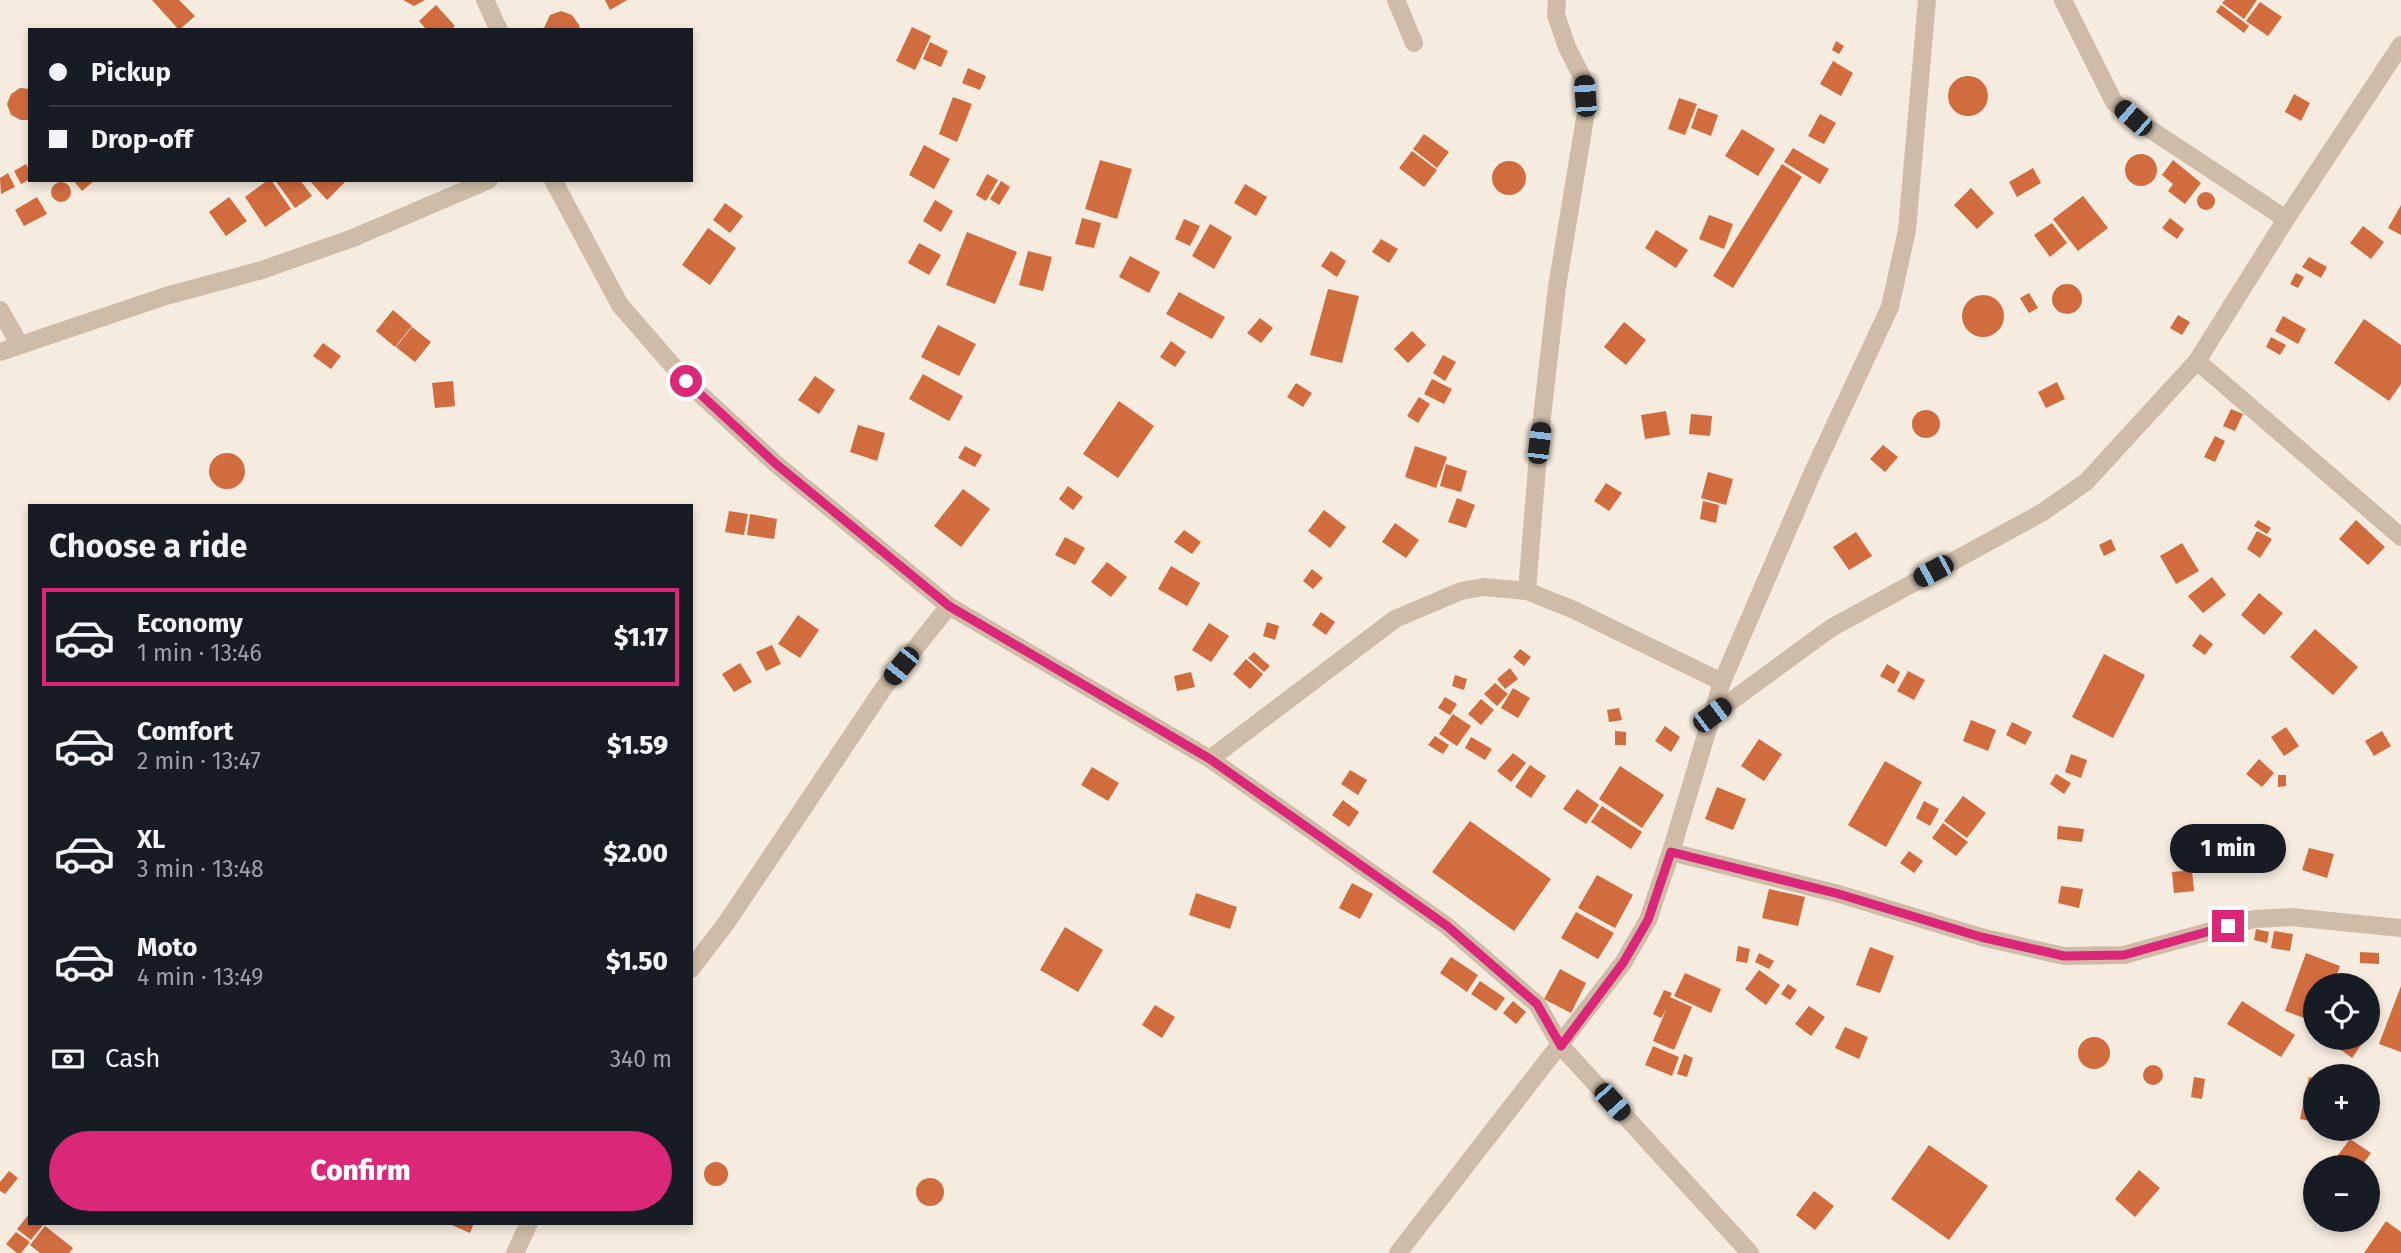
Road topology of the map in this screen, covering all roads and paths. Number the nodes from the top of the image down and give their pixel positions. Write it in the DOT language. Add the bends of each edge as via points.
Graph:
graph roads {
  1 [pos="485,0"];
  2 [pos="1396,0"];
  3 [pos="1557,0"];
  4 [pos="1927,0"];
  5 [pos="2063,0"];
  6 [pos="498,28"];
  7 [pos="1414,43"];
  8 [pos="2401,45"];
  9 [pos="484,182"];
  10 [pos="554,182"];
  11 [pos="2286,219"];
  12 [pos="0,310"];
  13 [pos="20,345"];
  14 [pos="0,352"];
  15 [pos="2197,361"];
  16 [pos="2401,537"];
  17 [pos="1527,591"];
  18 [pos="949,606"];
  19 [pos="1722,682"];
  20 [pos="1712,715"];
  21 [pos="1210,759"];
  22 [pos="1671,852"];
  23 [pos="2401,928"];
  24 [pos="693,966"];
  25 [pos="1561,1046"];
  26 [pos="528,1225"];
  27 [pos="515,1253"];
  28 [pos="1398,1253"];
  29 [pos="1749,1253"];
  1 -- 6 [label="street"];
  2 -- 7 [label="street"];
  3 -- 17 [label="street" via="1556,15 1583,79 1586,112 1557,287"];
  4 -- 19 [label="street" via="1907,230 1890,307"];
  5 -- 11 [label="street" via="2115,102"];
  8 -- 11 [label="street"];
  9 -- 13 [label="street" via="353,238 262,270 166,296"];
  10 -- 18 [label="street" via="620,305 686,381 776,464"];
  11 -- 15 [label="street"];
  12 -- 13 [label="street"];
  13 -- 14 [label="street"];
  15 -- 16 [label="street"];
  15 -- 20 [label="street" via="2086,482 2043,512 1831,628"];
  17 -- 19 [label="street"];
  17 -- 21 [label="street" via="1484,587 1461,591 1395,619"];
  18 -- 21 [label="street"];
  18 -- 24 [label="street" via="885,686"];
  19 -- 20 [label="street"];
  20 -- 22 [label="street"];
  21 -- 25 [label="street" via="1447,926 1537,1004"];
  22 -- 23 [label="street" via="2064,956 2124,955 2254,919 2291,917"];
  22 -- 25 [label="street" via="1642,931"];
  25 -- 28 [label="street"];
  25 -- 29 [label="street"];
  26 -- 27 [label="street"];
}
